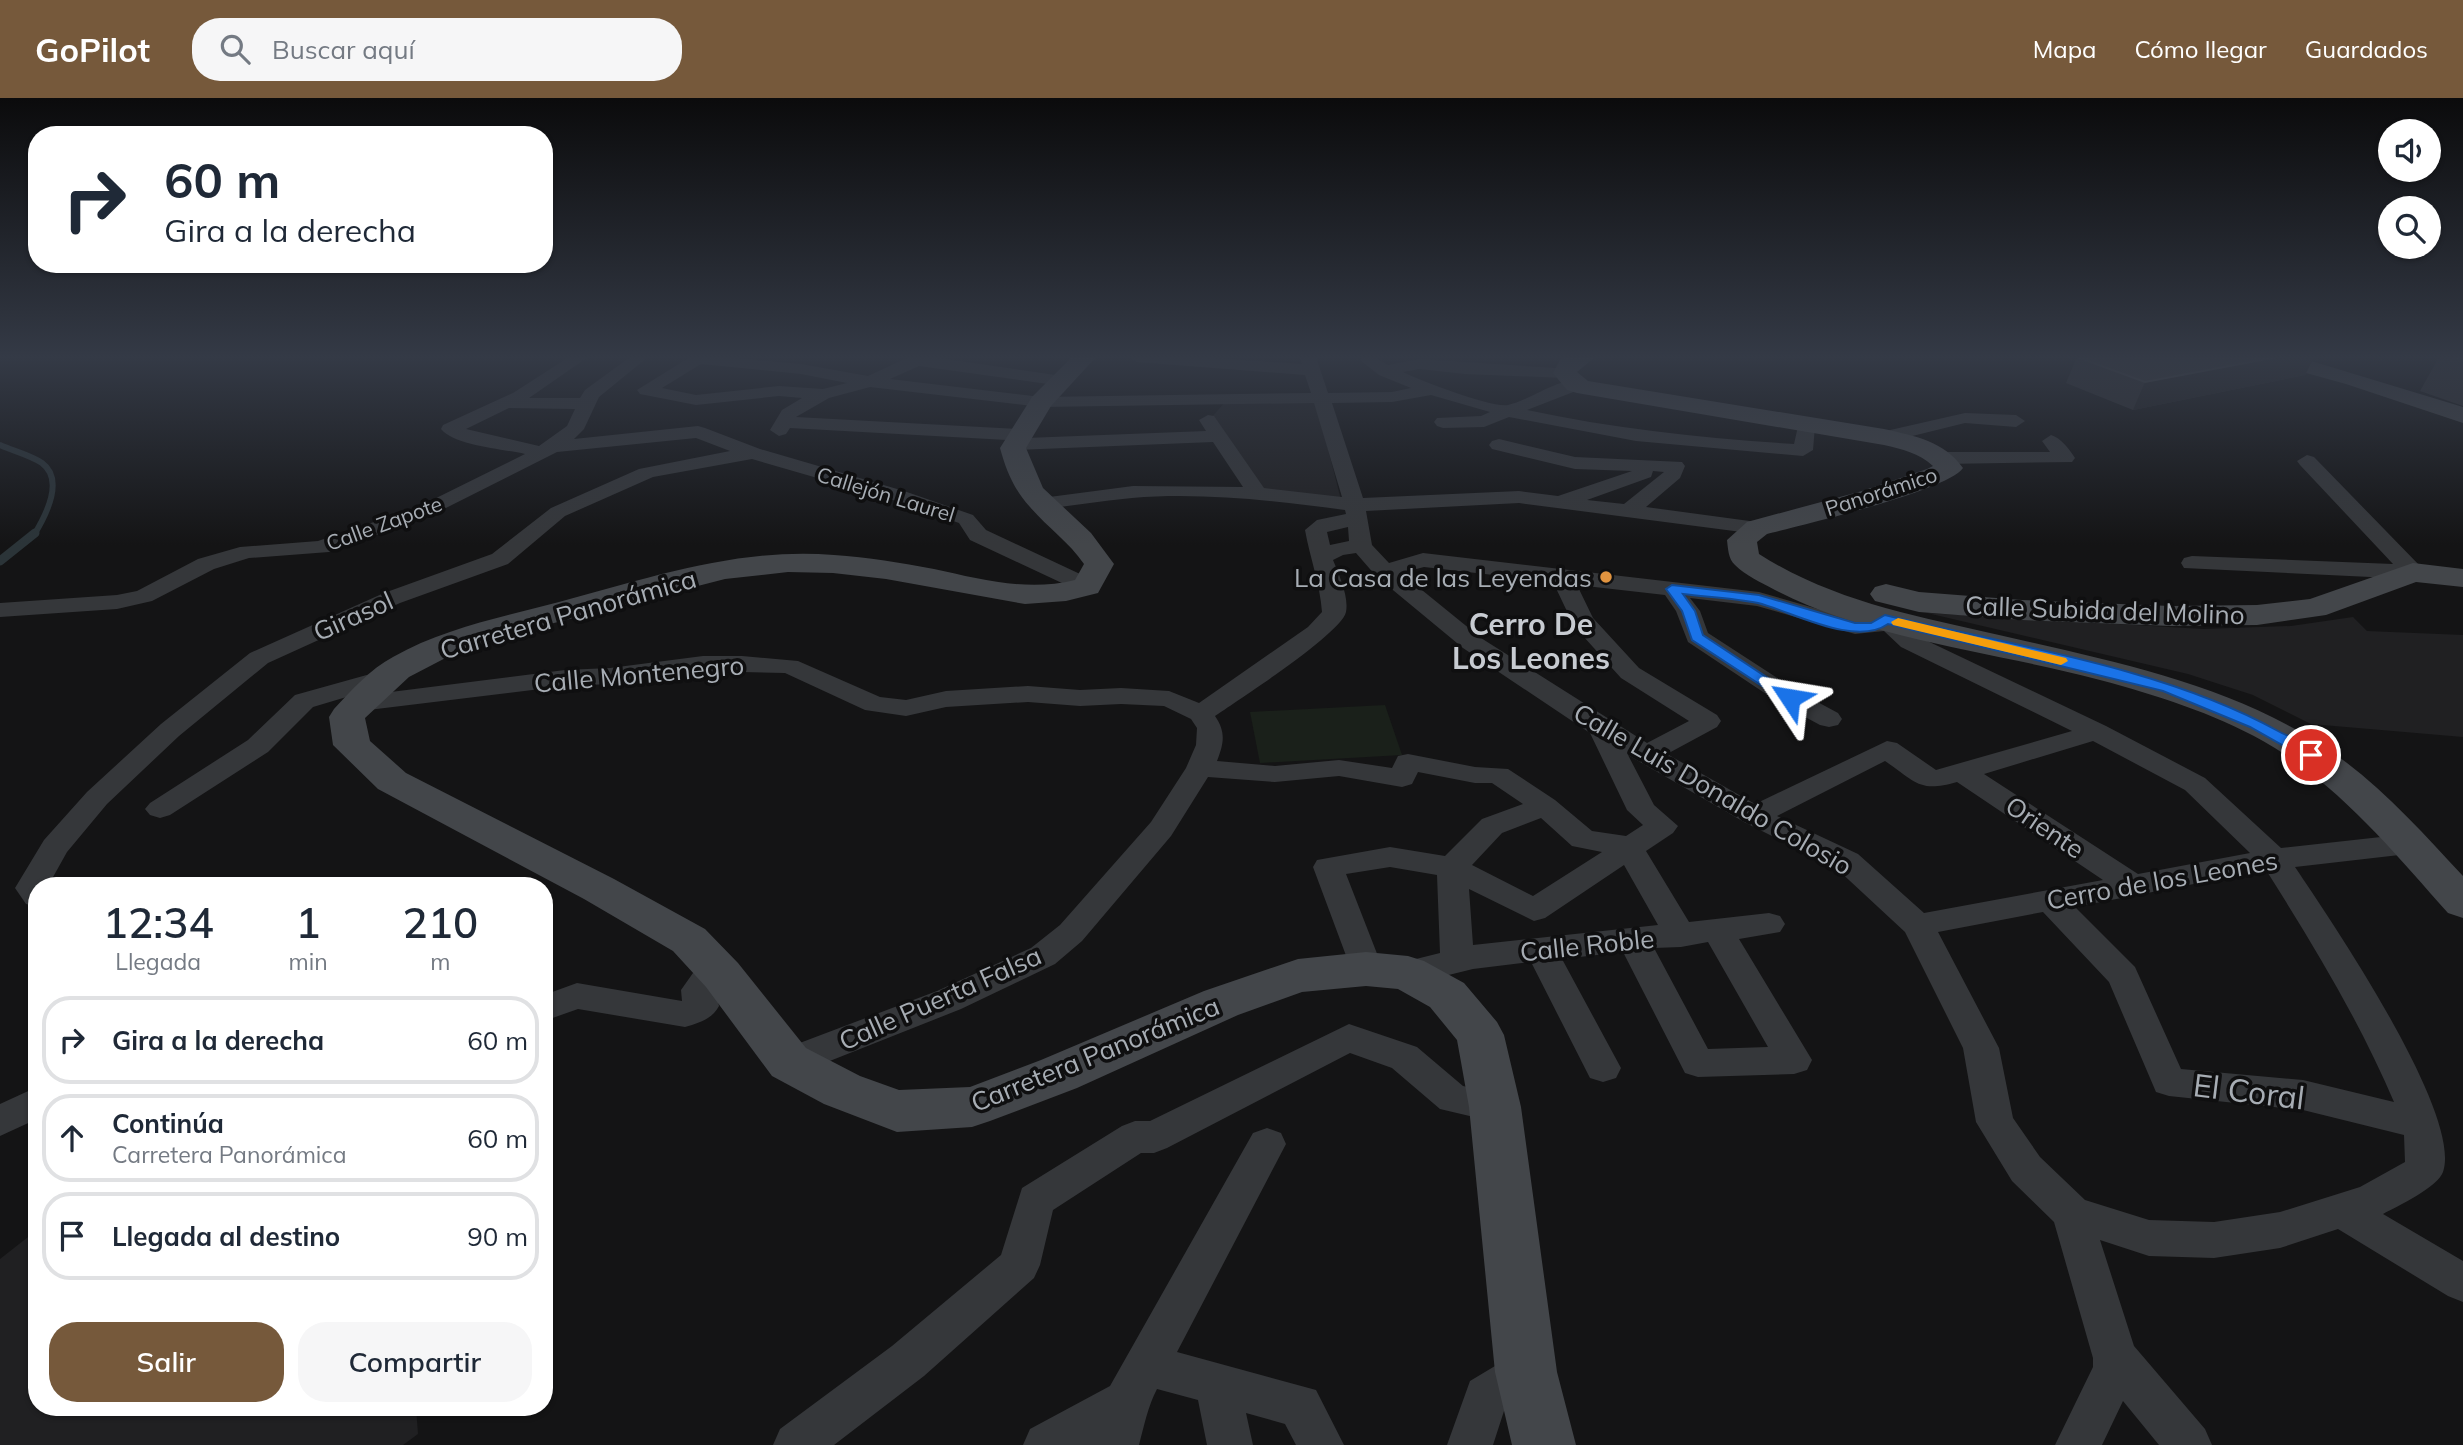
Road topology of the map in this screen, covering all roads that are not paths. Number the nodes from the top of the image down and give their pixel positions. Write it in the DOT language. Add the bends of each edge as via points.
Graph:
graph roads {
  1 [pos="470,420"];
  2 [pos="579,420"];
  3 [pos="816,420"];
  4 [pos="1033,420"];
  5 [pos="1129,420"];
  6 [pos="1208,420"];
  7 [pos="1327,420"];
  8 [pos="1486,420"];
  9 [pos="1539,420"];
  10 [pos="1768,420"];
  11 [pos="1957,420"];
  12 [pos="1997,420"];
  13 [pos="2016,421"];
  14 [pos="785,422"];
  15 [pos="1443,422"];
  16 [pos="1806,426"];
  17 [pos="1216,436"];
  18 [pos="1884,438"];
  19 [pos="2051,441"];
  20 [pos="1688,443"];
  21 [pos="1499,445"];
  22 [pos="545,451"];
  23 [pos="753,453"];
  24 [pos="1942,458"];
  25 [pos="2307,461"];
  26 [pos="1675,467"];
  27 [pos="1257,493"];
  28 [pos="1041,503"];
  29 [pos="1557,503"];
  30 [pos="1627,513"];
  31 [pos="1358,523"];
  32 [pos="1751,543"];
  33 [pos="2192,563"];
  34 [pos="1384,571"];
  35 [pos="2413,572"];
  36 [pos="1561,575"];
  37 [pos="2463,578"];
  38 [pos="1087,586"];
  39 [pos="1672,589"];
  40 [pos="1798,602"];
  41 [pos="0,610"];
  42 [pos="1885,619"];
  43 [pos="372,690"];
  44 [pos="1201,714"];
  45 [pos="1829,719"];
  46 [pos="1601,728"];
  47 [pos="2096,732"];
  48 [pos="1648,753"];
  49 [pos="1200,768"];
  50 [pos="1959,770"];
  51 [pos="1545,806"];
  52 [pos="160,809"];
  53 [pos="1754,816"];
  54 [pos="2408,844"];
  55 [pos="1628,846"];
  56 [pos="2274,859"];
  57 [pos="1452,867"];
  58 [pos="37,877"];
  59 [pos="2131,884"];
  60 [pos="2049,899"];
  61 [pos="2463,903"];
  62 [pos="1769,924"];
  63 [pos="1918,925"];
  64 [pos="1718,931"];
  65 [pos="1681,936"];
  66 [pos="1634,941"];
  67 [pos="1541,950"];
  68 [pos="1457,961"];
  69 [pos="1366,969"];
  70 [pos="1408,973"];
  71 [pos="722,975"];
  72 [pos="553,1005"];
  73 [pos="789,1062"];
  74 [pos="1604,1068"];
  75 [pos="28,1107"];
  76 [pos="1495,1107"];
  77 [pos="0,1121"];
  78 [pos="2422,1124"];
  79 [pos="1266,1144"];
  80 [pos="2342,1210"];
  81 [pos="2072,1213"];
  82 [pos="2463,1283"];
  83 [pos="2115,1359"];
  84 [pos="1526,1372"];
  85 [pos="1217,1384"];
  86 [pos="1134,1404"];
  87 [pos="796,1445"];
  88 [pos="1046,1445"];
  89 [pos="1115,1445"];
  90 [pos="1230,1445"];
  91 [pos="1321,1445"];
  92 [pos="1470,1445"];
  93 [pos="1544,1445"];
  94 [pos="2078,1445"];
  95 [pos="2189,1445"];
  1 -- 22 [label="street" via="450,429 473,438"];
  2 -- 22 [label="street, Calle Zapote" via="575,429"];
  3 -- 14 [label="street"];
  4 -- 28 [label="street" via="1013,448 1021,473"];
  5 -- 17 [label="street"];
  6 -- 17 [label="street"];
  7 -- 31 [label="street, Calle Luis Donaldo Colosio"];
  8 -- 15 [label="street"];
  9 -- 20 [label="street"];
  10 -- 16 [label="street, Panorámico"];
  11 -- 18 [label="street"];
  12 -- 13 [label="street"];
  14 -- 23 [label="street"];
  16 -- 18 [label="street, Panorámico"];
  16 -- 20 [label="street" via="1802,450"];
  17 -- 27 [label="street"];
  18 -- 24 [label="street, Panorámico" via="1922,446"];
  19 -- 24 [label="street" via="2065,458"];
  20 -- 26 [label="street"];
  21 -- 26 [label="street" via="1576,463"];
  22 -- 23 [label="street, Callejón Laurel" via="698,432"];
  22 -- 41 [label="street, Calle Zapote" via="425,511 321,547 248,552 206,564 144,596 117,602"];
  23 -- 38 [label="street, Callejón Laurel" via="966,519 978,535"];
  23 -- 58 [label="street, Girasol" via="646,473 558,512 500,559 392,598 259,658 170,730 97,798 55,847"];
  24 -- 32 [label="street, Panorámico" via="1950,468 1937,475"];
  25 -- 35 [label="street"];
  26 -- 29 [label="street" via="1628,477"];
  26 -- 30 [label="street" via="1673,474"];
  27 -- 28 [label="street" via="1133,492"];
  27 -- 31 [label="street"];
  28 -- 38 [label="street" via="1088,546 1099,564"];
  29 -- 30 [label="street, Calle Subida del Molino"];
  29 -- 31 [label="street, Calle Subida del Molino" via="1519,498"];
  30 -- 32 [label="street, Calle Subida del Molino"];
  31 -- 34 [label="street, Calle Luis Donaldo Colosio"];
  31 -- 44 [label="street" via="1338,549 1321,558 1332,588 1334,613 1317,632"];
  32 -- 35 [label="street, Calle Subida del Molino" via="1919,602 2171,616 2257,615 2315,608"];
  32 -- 40 [label="street" via="1768,576"];
  33 -- 35 [label="street"];
  34 -- 36 [label="street" via="1423,560"];
  34 -- 46 [label="street, Calle Luis Donaldo Colosio" via="1472,643"];
  35 -- 37 [label="street, Calle Subida del Molino"];
  36 -- 39 [label="street"];
  36 -- 48 [label="street" via="1582,621 1630,673 1707,721"];
  38 -- 43 [label="street, Carretera Panorámica" via="1059,595 1022,596 880,569 819,563 743,565 450,644 407,663"];
  39 -- 40 [label="street"];
  39 -- 45 [label="street" via="1688,611 1697,637"];
  40 -- 42 [label="street"];
  42 -- 47 [label="street, Calle Luis Donaldo Colosio" via="1910,642"];
  42 -- 54 [label="street" via="2168,688 2255,724 2311,755"];
  43 -- 44 [label="street, Calle Montenegro" via="703,664 789,666 874,704 906,708 946,699 1028,694 1169,699"];
  43 -- 52 [label="street, Calle Montenegro" via="304,701 258,746"];
  43 -- 71 [label="street, Carretera Panorámica" via="347,717 352,745 392,781 689,940"];
  44 -- 49 [label="street, Calle Puerta Falsa" via="1210,728 1210,745"];
  46 -- 48 [label="street, Calle Luis Donaldo Colosio"];
  46 -- 55 [label="street" via="1642,810 1662,825"];
  47 -- 50 [label="street"];
  47 -- 56 [label="street, Calle Luis Donaldo Colosio" via="2194,784"];
  48 -- 53 [label="street, Calle Luis Donaldo Colosio"];
  49 -- 51 [label="street" via="1275,774 1339,768 1402,778 1408,762 1498,775"];
  49 -- 73 [label="street, Calle Puerta Falsa" via="1161,829 1070,933 1043,956 949,1000"];
  50 -- 53 [label="street" via="1932,780 1887,749"];
  50 -- 59 [label="street, Oriente"];
  51 -- 55 [label="street" via="1583,839"];
  51 -- 57 [label="street" via="1492,825"];
  53 -- 63 [label="street, Calle Luis Donaldo Colosio" via="1847,861"];
  54 -- 56 [label="street, Cerro de los Leones"];
  54 -- 61 [label="street"];
  55 -- 57 [label="street" via="1534,910"];
  55 -- 65 [label="street"];
  56 -- 59 [label="street, Cerro de los Leones"];
  56 -- 78 [label="street, Calle Luis Donaldo Colosio" via="2386,1042"];
  57 -- 68 [label="street"];
  57 -- 69 [label="street" via="1390,857 1328,867"];
  59 -- 60 [label="street, Cerro de los Leones"];
  60 -- 63 [label="street, Cerro de los Leones"];
  60 -- 78 [label="street, El Coral" via="2123,976 2168,1082 2303,1095"];
  62 -- 64 [label="street, Calle Roble"];
  63 -- 81 [label="street, Calle Luis Donaldo Colosio" via="1980,1048 1995,1122 2026,1169"];
  64 -- 65 [label="street, Calle Roble"];
  64 -- 66 [label="street" via="1794,1059 1698,1063"];
  65 -- 66 [label="street, Calle Roble"];
  66 -- 67 [label="street, Calle Roble"];
  67 -- 68 [label="street, Calle Roble"];
  67 -- 74 [label="street"];
  68 -- 70 [label="street, Calle Roble"];
  69 -- 70 [label="street, Carretera Panorámica"];
  69 -- 73 [label="street, Carretera Panorámica" via="1298,976 1221,1003 972,1107 897,1111 842,1090"];
  70 -- 76 [label="street, Carretera Panorámica" via="1447,995 1480,1035"];
  71 -- 72 [label="street" via="705,982 698,990 702,1006 685,1014 577,996"];
  71 -- 73 [label="street, Carretera Panorámica"];
  75 -- 77 [label="street"];
  76 -- 84 [label="street, Carretera Panorámica"];
  76 -- 87 [label="street" via="1453,1098 1405,1057 1349,1037 1154,1137 1135,1137 1036,1200 1019,1265 908,1361"];
  78 -- 80 [label="street, Calle Luis Donaldo Colosio" via="2425,1170 2371,1200"];
  79 -- 86 [label="street"];
  80 -- 81 [label="street, Calle Luis Donaldo Colosio" via="2280,1230 2214,1240 2149,1238"];
  80 -- 82 [label="street"];
  81 -- 83 [label="street"];
  83 -- 94 [label="street" via="2115,1369"];
  83 -- 95 [label="street"];
  84 -- 92 [label="street" via="1486,1397"];
  84 -- 93 [label="street, Carretera Panorámica"];
  85 -- 86 [label="street"];
  85 -- 90 [label="street"];
  85 -- 91 [label="street" via="1300,1406"];
  86 -- 88 [label="street"];
  86 -- 89 [label="street"];
}
